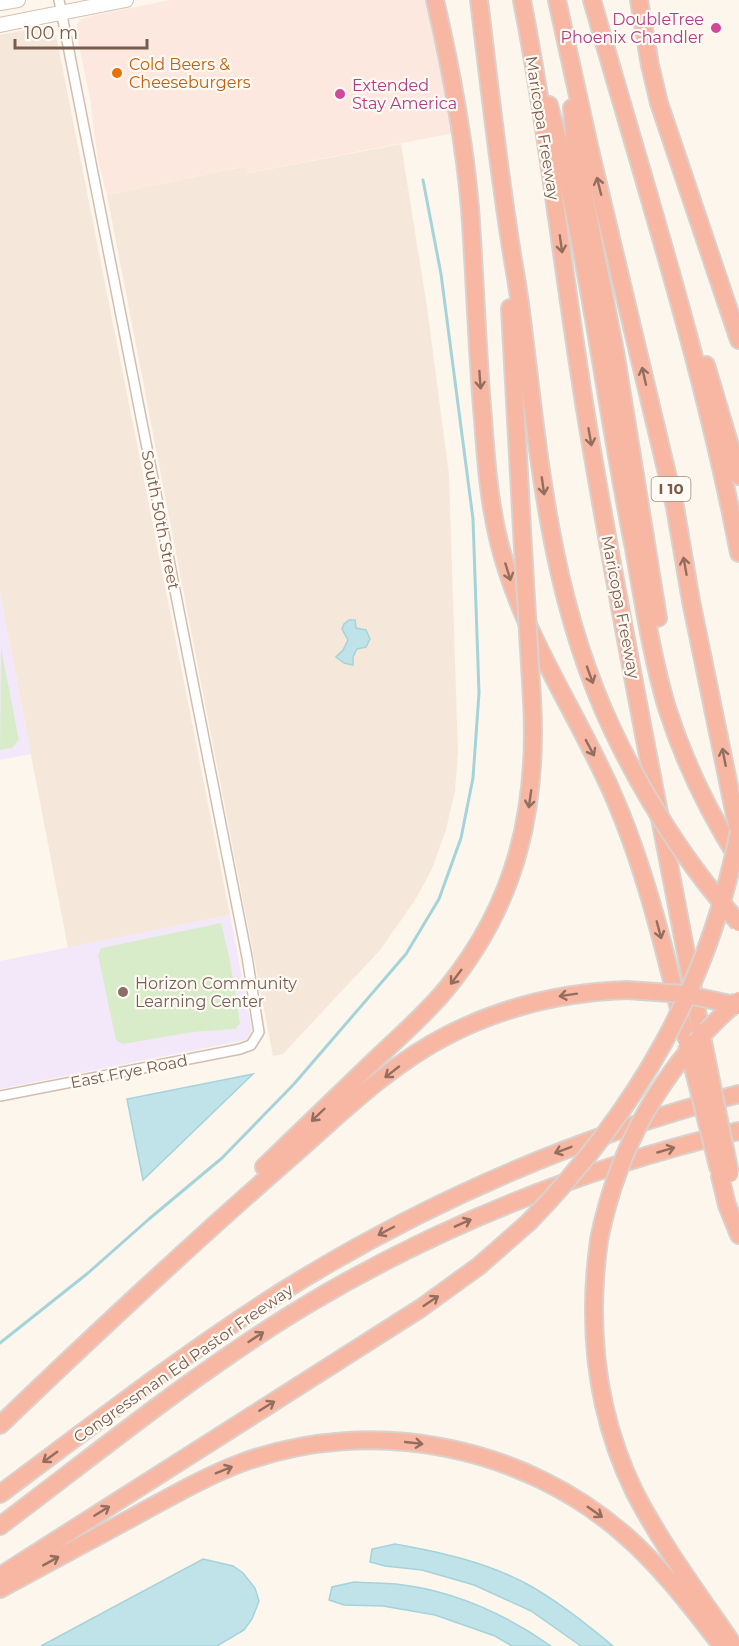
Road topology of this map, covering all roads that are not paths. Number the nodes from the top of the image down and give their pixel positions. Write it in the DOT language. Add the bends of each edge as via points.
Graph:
graph roads {
  1 [pos="18,0"];
  2 [pos="126,0"];
  3 [pos="435,0"];
  4 [pos="479,0"];
  5 [pos="522,0"];
  6 [pos="557,0"];
  7 [pos="592,0"];
  8 [pos="639,0"];
  9 [pos="0,3"];
  10 [pos="60,6"];
  11 [pos="526,21"];
  12 [pos="0,25"];
  13 [pos="566,42"];
  14 [pos="650,196"];
  15 [pos="507,220"];
  16 [pos="739,340"];
  17 [pos="739,476"];
  18 [pos="739,553"];
  19 [pos="739,836"];
  20 [pos="739,860"];
  21 [pos="739,923"];
  22 [pos="739,1000"];
  23 [pos="739,1006"];
  24 [pos="693,1035"];
  25 [pos="256,1040"];
  26 [pos="739,1094"];
  27 [pos="0,1096"];
  28 [pos="739,1131"];
  29 [pos="725,1175"];
  30 [pos="739,1211"];
  31 [pos="739,1234"];
  32 [pos="158,1274"];
  33 [pos="0,1425"];
  34 [pos="0,1494"];
  35 [pos="0,1526"];
  36 [pos="0,1576"];
  37 [pos="0,1589"];
  38 [pos="722,1646"];
  39 [pos="734,1646"];
  1 -- 9 [label="main road"];
  2 -- 10 [label="main road"];
  3 -- 24 [label="highway, one-way" via="463,144 484,444 499,542 530,633 599,765 630,837"];
  4 -- 15 [label="highway"];
  5 -- 11 [label="highway, Maricopa Freeway"];
  6 -- 13 [label="highway, I 10"];
  7 -- 14 [label="highway"];
  8 -- 16 [label="highway" via="659,103"];
  10 -- 12 [label="main road"];
  10 -- 25 [label="street, South 50th Street" via="247,957 259,1023"];
  11 -- 20 [label="highway" via="558,138 590,296 654,657 667,707 699,788"];
  11 -- 24 [label="highway, Maricopa Freeway, one-way" via="603,513"];
  19 -- 13 [label="highway, I 10, one-way" via="675,507"];
  13 -- 19 [label="highway" via="575,149 613,343 662,639 675,697 694,751 717,801"];
  14 -- 17 [label="highway" via="673,256"];
  14 -- 18 [label="highway" via="711,428"];
  15 -- 21 [label="highway, one-way, bridge" via="543,487 574,629 613,731 640,782 672,836"];
  15 -- 32 [label="highway, one-way, bridge" via="532,699 533,774 523,836 503,896 446,990 194,1234"];
  36 -- 19 [label="highway, one-way, bridge" via="413,1314 479,1266 529,1222 606,1133 660,1050 710,940"];
  22 -- 39 [label="highway, bridge" via="680,1060 645,1113 618,1171 599,1240 593,1293 599,1384 627,1476 655,1528"];
  23 -- 32 [label="highway, one-way, bridge" via="684,994 585,992 529,1003 475,1022 405,1062"];
  24 -- 29 [label="highway, Maricopa Freeway, bridge"];
  25 -- 27 [label="street, East Frye Road" via="240,1049"];
  26 -- 34 [label="highway, Congressman Ed Pastor Freeway, one-way" via="569,1148 450,1199 375,1237 229,1326"];
  35 -- 28 [label="highway, Congressman Ed Pastor Freeway, one-way" via="235,1351 363,1273 538,1192 639,1157"];
  29 -- 30 [label="highway, Maricopa Freeway"];
  29 -- 31 [label="highway" via="727,1205"];
  32 -- 33 [label="highway"];
  37 -- 38 [label="highway, one-way" via="186,1488 243,1462 317,1444 398,1441 481,1456 527,1473 571,1496 646,1555"];
}
